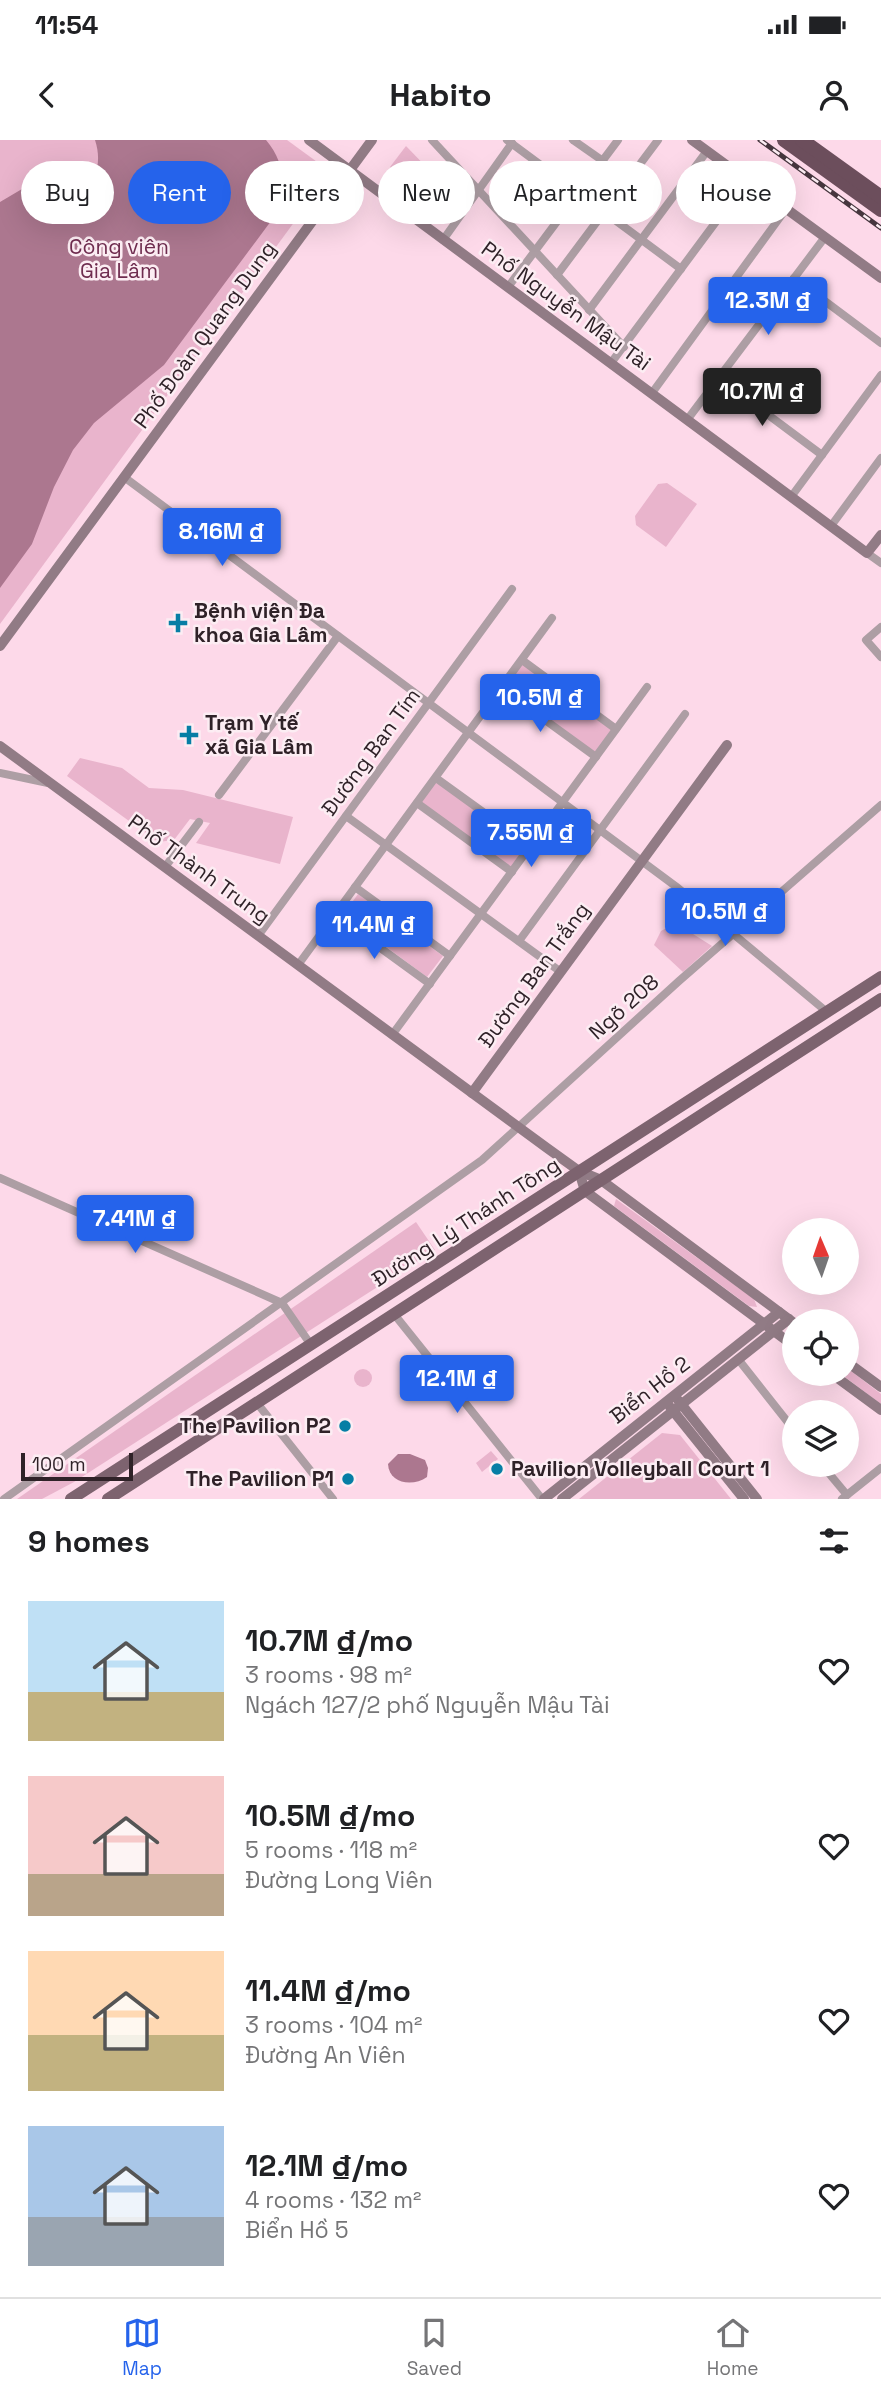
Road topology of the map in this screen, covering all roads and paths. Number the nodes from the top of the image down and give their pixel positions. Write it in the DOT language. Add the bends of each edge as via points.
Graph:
graph roads {
  1 [pos="309,140"];
  2 [pos="372,140"];
  3 [pos="432,140"];
  4 [pos="573,140"];
  5 [pos="618,140"];
  6 [pos="658,140"];
  7 [pos="692,140"];
  8 [pos="784,140"];
  9 [pos="802,140"];
  10 [pos="510,142"];
  11 [pos="707,151"];
  12 [pos="338,161"];
  13 [pos="357,161"];
  14 [pos="536,161"];
  15 [pos="603,161"];
  16 [pos="643,161"];
  17 [pos="721,161"];
  18 [pos="364,181"];
  19 [pos="478,190"];
  20 [pos="881,197"];
  21 [pos="881,210"];
  22 [pos="796,216"];
  23 [pos="310,224"];
  24 [pos="555,224"];
  25 [pos="596,224"];
  26 [pos="621,224"];
  27 [pos="714,224"];
  28 [pos="775,224"];
  29 [pos="825,237"];
  30 [pos="641,239"];
  31 [pos="443,240"];
  32 [pos="535,251"];
  33 [pos="681,269"];
  34 [pos="557,275"];
  35 [pos="794,278"];
  36 [pos="881,278"];
  37 [pos="508,287"];
  38 [pos="589,310"];
  39 [pos="881,343"];
  40 [pos="624,347"];
  41 [pos="611,363"];
  42 [pos="881,375"];
  43 [pos="719,378"];
  44 [pos="652,393"];
  45 [pos="687,420"];
  46 [pos="822,455"];
  47 [pos="881,458"];
  48 [pos="124,477"];
  49 [pos="792,497"];
  50 [pos="831,526"];
  51 [pos="881,535"];
  52 [pos="867,553"];
  53 [pos="881,563"];
  54 [pos="512,589"];
  55 [pos="552,618"];
  56 [pos="881,628"];
  57 [pos="338,636"];
  58 [pos="0,646"];
  59 [pos="881,657"];
  60 [pos="522,660"];
  61 [pos="647,687"];
  62 [pos="501,688"];
  63 [pos="429,702"];
  64 [pos="685,714"];
  65 [pos="617,729"];
  66 [pos="469,732"];
  67 [pos="727,745"];
  68 [pos="0,746"];
  69 [pos="596,757"];
  70 [pos="0,773"];
  71 [pos="436,778"];
  72 [pos="52,784"];
  73 [pos="219,795"];
  74 [pos="563,802"];
  75 [pos="417,803"];
  76 [pos="881,805"];
  77 [pos="346,816"];
  78 [pos="199,821"];
  79 [pos="600,830"];
  80 [pos="386,845"];
  81 [pos="530,846"];
  82 [pos="642,861"];
  83 [pos="165,867"];
  84 [pos="512,872"];
  85 [pos="355,887"];
  86 [pos="481,914"];
  87 [pos="335,915"];
  88 [pos="732,935"];
  89 [pos="258,936"];
  90 [pos="519,941"];
  91 [pos="450,956"];
  92 [pos="298,965"];
  93 [pos="561,972"];
  94 [pos="881,976"];
  95 [pos="430,984"];
  96 [pos="881,999"];
  97 [pos="827,1012"];
  98 [pos="392,1035"];
  99 [pos="472,1093"];
  100 [pos="517,1127"];
  101 [pos="579,1171"];
  102 [pos="0,1178"];
  103 [pos="601,1180"];
  104 [pos="585,1191"];
  105 [pos="282,1303"];
  106 [pos="394,1314"];
  107 [pos="782,1314"];
  108 [pos="782,1321"];
  109 [pos="769,1327"];
  110 [pos="782,1337"];
  111 [pos="311,1345"];
  112 [pos="738,1359"];
  113 [pos="859,1371"];
  114 [pos="848,1386"];
  115 [pos="881,1387"];
  116 [pos="257,1403"];
  117 [pos="674,1403"];
  118 [pos="881,1410"];
  119 [pos="782,1415"];
  120 [pos="881,1468"];
  121 [pos="831,1477"];
  122 [pos="845,1497"];
  123 [pos="4,1499"];
  124 [pos="71,1499"];
  125 [pos="108,1499"];
  126 [pos="333,1499"];
  127 [pos="543,1499"];
  128 [pos="562,1499"];
  129 [pos="744,1499"];
  130 [pos="757,1499"];
  1 -- 12 [label="street, Phố Nguyễn Mậu Tài"];
  2 -- 13 [label="street, Phố Đoàn Quang Dung"];
  3 -- 19 [label="street"];
  4 -- 15 [label="street"];
  5 -- 15 [label="street"];
  6 -- 16 [label="street"];
  7 -- 11 [label="street"];
  8 -- 21 [label="highway"];
  9 -- 20 [label="highway"];
  10 -- 14 [label="street"];
  10 -- 19 [label="street"];
  11 -- 17 [label="street"];
  11 -- 30 [label="street"];
  18 -- 31 [label="street, Phố Nguyễn Mậu Tài"];
  19 -- 31 [label="street"];
  19 -- 32 [label="street"];
  22 -- 29 [label="street"];
  23 -- 48 [label="street, Phố Đoàn Quang Dung"];
  24 -- 32 [label="street"];
  25 -- 34 [label="street"];
  26 -- 30 [label="street"];
  27 -- 33 [label="street"];
  28 -- 44 [label="street"];
  29 -- 35 [label="street"];
  29 -- 36 [label="street"];
  30 -- 33 [label="street"];
  30 -- 38 [label="street"];
  31 -- 37 [label="street, Phố Nguyễn Mậu Tài"];
  32 -- 34 [label="street"];
  32 -- 37 [label="street"];
  33 -- 40 [label="street"];
  34 -- 38 [label="street"];
  35 -- 39 [label="street"];
  35 -- 43 [label="street"];
  37 -- 41 [label="street, Phố Nguyễn Mậu Tài"];
  38 -- 40 [label="street"];
  40 -- 41 [label="street"];
  41 -- 44 [label="street, Phố Nguyễn Mậu Tài"];
  42 -- 46 [label="street"];
  43 -- 45 [label="street"];
  43 -- 46 [label="street"];
  44 -- 45 [label="street, Phố Nguyễn Mậu Tài"];
  45 -- 49 [label="street, Phố Nguyễn Mậu Tài"];
  46 -- 49 [label="street"];
  47 -- 50 [label="street"];
  48 -- 57 [label="street"];
  48 -- 58 [label="street, Phố Đoàn Quang Dung"];
  49 -- 50 [label="street, Phố Nguyễn Mậu Tài"];
  50 -- 52 [label="street, Phố Nguyễn Mậu Tài"];
  51 -- 52 [label="street"];
  52 -- 53 [label="street"];
  54 -- 63 [label="street, Đường Ban Tím"];
  55 -- 60 [label="street"];
  56 -- 59 [label="street" via="866,640"];
  57 -- 63 [label="street"];
  57 -- 73 [label="street"];
  60 -- 62 [label="street"];
  60 -- 65 [label="street"];
  61 -- 65 [label="street"];
  62 -- 66 [label="street"];
  62 -- 69 [label="street"];
  63 -- 66 [label="street"];
  63 -- 77 [label="street, Đường Ban Tím"];
  64 -- 79 [label="street"];
  65 -- 69 [label="street"];
  66 -- 71 [label="street"];
  66 -- 74 [label="street"];
  67 -- 82 [label="street, Đường Ban Trắng"];
  68 -- 72 [label="street, Phố Thành Trung"];
  69 -- 74 [label="street"];
  70 -- 72 [label="street"];
  71 -- 75 [label="street"];
  71 -- 81 [label="street"];
  72 -- 83 [label="street, Phố Thành Trung"];
  74 -- 79 [label="street"];
  74 -- 81 [label="street"];
  75 -- 80 [label="street"];
  75 -- 84 [label="street"];
  76 -- 88 [label="street, Ngõ 208"];
  77 -- 80 [label="street"];
  77 -- 89 [label="street, Đường Ban Tím"];
  78 -- 83 [label="street"];
  79 -- 82 [label="street"];
  79 -- 90 [label="street"];
  80 -- 85 [label="street"];
  80 -- 86 [label="street"];
  81 -- 84 [label="street"];
  82 -- 88 [label="street"];
  82 -- 93 [label="street, Đường Ban Trắng"];
  83 -- 89 [label="street, Phố Thành Trung"];
  84 -- 86 [label="street"];
  85 -- 87 [label="street"];
  85 -- 91 [label="street"];
  86 -- 90 [label="street"];
  86 -- 91 [label="street"];
  87 -- 92 [label="street"];
  87 -- 95 [label="street"];
  88 -- 97 [label="street"];
  88 -- 100 [label="street, Ngõ 208"];
  89 -- 92 [label="street, Phố Thành Trung"];
  90 -- 93 [label="street"];
  91 -- 95 [label="street"];
  92 -- 98 [label="street, Phố Thành Trung"];
  93 -- 99 [label="street, Đường Ban Trắng"];
  94 -- 97 [label="main road, Đường Lý Thánh Tông"];
  95 -- 98 [label="street"];
  96 -- 103 [label="main road, Đường Lý Thánh Tông"];
  97 -- 101 [label="main road, Đường Lý Thánh Tông"];
  98 -- 99 [label="street, Phố Thành Trung"];
  99 -- 100 [label="street, Phố Thành Trung"];
  100 -- 101 [label="street, Phố Thành Trung"];
  100 -- 105 [label="street, Ngõ 208" via="459,1178"];
  101 -- 103 [label="street, Phố Thành Trung"];
  101 -- 104 [label="street"];
  101 -- 111 [label="main road, Đường Lý Thánh Tông"];
  102 -- 105 [label="street"];
  103 -- 104 [label="main road, Đường Lý Thánh Tông"];
  103 -- 107 [label="street, Phố Thành Trung"];
  104 -- 106 [label="main road, Đường Lý Thánh Tông"];
  104 -- 109 [label="street"];
  105 -- 111 [label="street"];
  105 -- 123 [label="street, Ngõ 208"];
  106 -- 116 [label="main road, Đường Lý Thánh Tông"];
  106 -- 127 [label="street"];
  108 -- 109 [label="street, Biển Hồ 2"];
  109 -- 110 [label="street"];
  109 -- 112 [label="street, Biển Hồ 2"];
  109 -- 117 [label="street, Biển Hồ 2"];
  111 -- 124 [label="main road, Đường Lý Thánh Tông"];
  112 -- 117 [label="street, Biển Hồ 2"];
  112 -- 119 [label="street"];
  113 -- 115 [label="street"];
  114 -- 118 [label="street"];
  116 -- 125 [label="main road, Đường Lý Thánh Tông"];
  116 -- 126 [label="street"];
  117 -- 127 [label="street, Biển Hồ 2"];
  117 -- 128 [label="street, Biển Hồ 2"];
  117 -- 129 [label="street"];
  117 -- 130 [label="street"];
  120 -- 122 [label="street"];
  121 -- 122 [label="street"];
}
